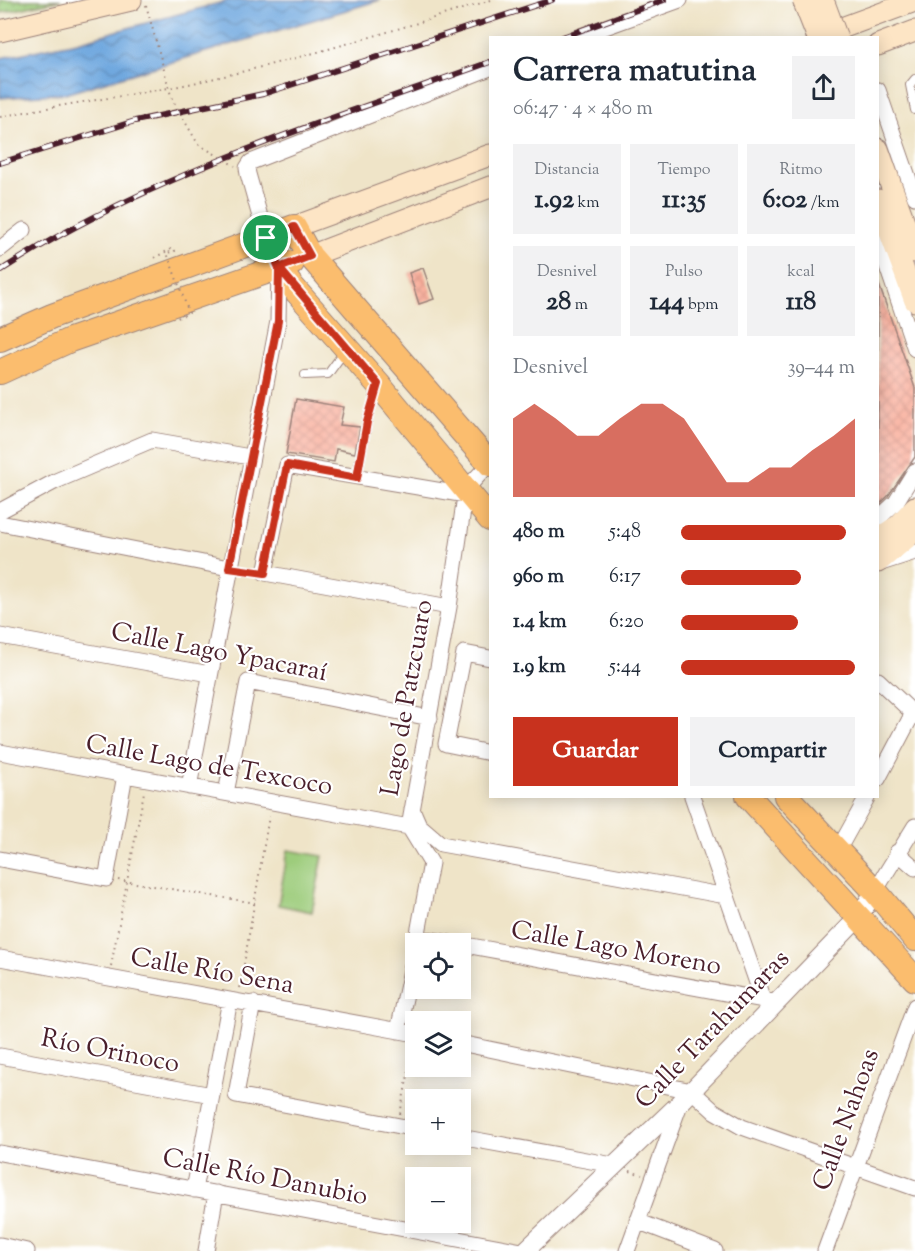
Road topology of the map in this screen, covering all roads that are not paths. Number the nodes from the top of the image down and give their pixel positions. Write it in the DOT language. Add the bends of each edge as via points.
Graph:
graph roads {
  1 [pos="130,0"];
  2 [pos="680,0"];
  3 [pos="803,0"];
  4 [pos="823,0"];
  5 [pos="915,1"];
  6 [pos="0,31"];
  7 [pos="915,31"];
  8 [pos="581,36"];
  9 [pos="815,36"];
  10 [pos="821,36"];
  11 [pos="836,36"];
  12 [pos="879,45"];
  13 [pos="489,68"];
  14 [pos="915,79"];
  15 [pos="879,93"];
  16 [pos="915,110"];
  17 [pos="879,152"];
  18 [pos="489,155"];
  19 [pos="489,187"];
  20 [pos="915,197"];
  21 [pos="879,203"];
  22 [pos="294,227"];
  23 [pos="24,230"];
  24 [pos="266,238"];
  25 [pos="879,243"];
  26 [pos="0,249"];
  27 [pos="915,252"];
  28 [pos="310,256"];
  29 [pos="279,268"];
  30 [pos="915,301"];
  31 [pos="0,339"];
  32 [pos="346,348"];
  33 [pos="915,349"];
  34 [pos="0,372"];
  35 [pos="305,375"];
  36 [pos="378,384"];
  37 [pos="250,457"];
  38 [pos="489,463"];
  39 [pos="489,465"];
  40 [pos="915,471"];
  41 [pos="357,478"];
  42 [pos="466,492"];
  43 [pos="915,507"];
  44 [pos="0,511"];
  45 [pos="489,518"];
  46 [pos="879,518"];
  47 [pos="0,523"];
  48 [pos="915,531"];
  49 [pos="879,538"];
  50 [pos="914,552"];
  51 [pos="879,562"];
  52 [pos="879,563"];
  53 [pos="229,568"];
  54 [pos="449,608"];
  55 [pos="0,636"];
  56 [pos="489,658"];
  57 [pos="210,674"];
  58 [pos="879,681"];
  59 [pos="914,714"];
  60 [pos="430,718"];
  61 [pos="0,752"];
  62 [pos="489,753"];
  63 [pos="125,775"];
  64 [pos="879,777"];
  65 [pos="189,787"];
  66 [pos="226,793"];
  67 [pos="693,798"];
  68 [pos="750,798"];
  69 [pos="788,798"];
  70 [pos="867,798"];
  71 [pos="412,809"];
  72 [pos="915,826"];
  73 [pos="409,827"];
  74 [pos="432,838"];
  75 [pos="837,852"];
  76 [pos="897,852"];
  77 [pos="0,859"];
  78 [pos="431,863"];
  79 [pos="915,868"];
  80 [pos="875,891"];
  81 [pos="726,896"];
  82 [pos="857,919"];
  83 [pos="418,933"];
  84 [pos="915,939"];
  85 [pos="471,946"];
  86 [pos="0,958"];
  87 [pos="915,979"];
  88 [pos="405,996"];
  89 [pos="234,1001"];
  90 [pos="769,1001"];
  91 [pos="254,1004"];
  92 [pos="915,1006"];
  93 [pos="398,1031"];
  94 [pos="405,1033"];
  95 [pos="471,1046"];
  96 [pos="0,1056"];
  97 [pos="212,1095"];
  98 [pos="686,1097"];
  99 [pos="405,1127"];
  100 [pos="471,1139"];
  101 [pos="0,1153"];
  102 [pos="613,1165"];
  103 [pos="856,1167"];
  104 [pos="915,1188"];
  105 [pos="194,1190"];
  106 [pos="216,1193"];
  107 [pos="637,1221"];
  108 [pos="0,1245"];
  109 [pos="27,1251"];
  110 [pos="206,1251"];
  111 [pos="524,1251"];
  112 [pos="627,1251"];
  113 [pos="715,1251"];
  114 [pos="825,1251"];
  1 -- 6 [label="main road"];
  2 -- 8 [label="street"];
  3 -- 9 [label="main road, bridge"];
  4 -- 11 [label="main road, bridge"];
  5 -- 10 [label="main road"];
  7 -- 12 [label="main road"];
  13 -- 24 [label="street" via="248,169"];
  14 -- 16 [label="lane" via="910,85"];
  15 -- 20 [label="street"];
  17 -- 27 [label="main road"];
  18 -- 22 [label="main road"];
  19 -- 28 [label="main road"];
  21 -- 30 [label="main road"];
  22 -- 24 [label="main road"];
  22 -- 28 [label="main road"];
  23 -- 26 [label="street"];
  24 -- 29 [label="main road"];
  24 -- 31 [label="main road" via="52,316"];
  25 -- 33 [label="street"];
  28 -- 29 [label="main road"];
  28 -- 38 [label="main road"];
  29 -- 32 [label="main road"];
  29 -- 34 [label="main road" via="70,340"];
  29 -- 37 [label="street" via="278,321"];
  32 -- 35 [label="lane" via="328,374"];
  32 -- 36 [label="main road"];
  36 -- 41 [label="lane"];
  36 -- 42 [label="main road"];
  37 -- 44 [label="street" via="152,440 56,481"];
  37 -- 53 [label="street"];
  39 -- 42 [label="street"];
  40 -- 46 [label="street" via="896,502"];
  41 -- 42 [label="street"];
  41 -- 54 [label="street" via="287,465 265,573"];
  42 -- 45 [label="main road"];
  42 -- 54 [label="street, Lago de Patzcuaro"];
  43 -- 49 [label="main road" via="899,525"];
  47 -- 53 [label="street"];
  48 -- 51 [label="main road"];
  50 -- 52 [label="street"];
  53 -- 57 [label="street"];
  54 -- 60 [label="street, Lago de Patzcuaro"];
  55 -- 57 [label="street, Calle Lago Ypacaraí"];
  56 -- 62 [label="street, Lago de Patzcuaro" via="464,653 446,744"];
  57 -- 65 [label="street"];
  58 -- 59 [label="street"];
  59 -- 64 [label="street"];
  60 -- 66 [label="street, Calle Lago Ypacaraí" via="248,682"];
  60 -- 71 [label="street, Lago de Patzcuaro"];
  61 -- 63 [label="street, Calle Lago de Texcoco"];
  63 -- 65 [label="street, Calle Lago de Texcoco"];
  63 -- 77 [label="street" via="106,879"];
  65 -- 66 [label="street, Calle Lago de Texcoco"];
  66 -- 73 [label="street, Calle Lago de Texcoco"];
  67 -- 81 [label="street"];
  68 -- 82 [label="main road"];
  69 -- 75 [label="main road"];
  70 -- 75 [label="street"];
  71 -- 73 [label="street, Lago de Patzcuaro"];
  71 -- 74 [label="street" via="419,825"];
  72 -- 76 [label="street, Calle Tarahumaras"];
  73 -- 78 [label="street, Lago de Patzcuaro"];
  74 -- 78 [label="street"];
  74 -- 81 [label="street" via="447,846"];
  75 -- 80 [label="main road"];
  76 -- 79 [label="street"];
  76 -- 80 [label="street, Calle Tarahumaras"];
  78 -- 83 [label="street"];
  80 -- 82 [label="street, Calle Tarahumaras"];
  80 -- 84 [label="main road"];
  81 -- 90 [label="street"];
  82 -- 87 [label="main road"];
  82 -- 90 [label="street, Calle Tarahumaras"];
  85 -- 90 [label="street, Calle Lago Moreno"];
  86 -- 89 [label="street, Calle Río Sena"];
  88 -- 93 [label="street"];
  89 -- 91 [label="street, Calle Río Sena"];
  89 -- 97 [label="street"];
  90 -- 98 [label="street, Calle Tarahumaras"];
  91 -- 93 [label="street, Calle Río Sena"];
  91 -- 99 [label="street" via="236,1095"];
  92 -- 103 [label="street, Calle Nahoas"];
  93 -- 94 [label="street, Calle Río Sena"];
  95 -- 98 [label="street"];
  96 -- 97 [label="street, Río Orinoco"];
  97 -- 105 [label="street"];
  98 -- 102 [label="street, Calle Tarahumaras"];
  98 -- 103 [label="street" via="742,1127"];
  98 -- 107 [label="street"];
  100 -- 102 [label="street"];
  101 -- 105 [label="street, Calle Río Danubio"];
  102 -- 111 [label="street, Calle Tarahumaras"];
  103 -- 104 [label="street"];
  103 -- 114 [label="street, Calle Nahoas"];
  105 -- 106 [label="street, Calle Río Danubio"];
  106 -- 110 [label="street"];
  106 -- 111 [label="street, Calle Río Danubio"];
  107 -- 112 [label="street"];
  107 -- 113 [label="street"];
  108 -- 109 [label="street"];
}
